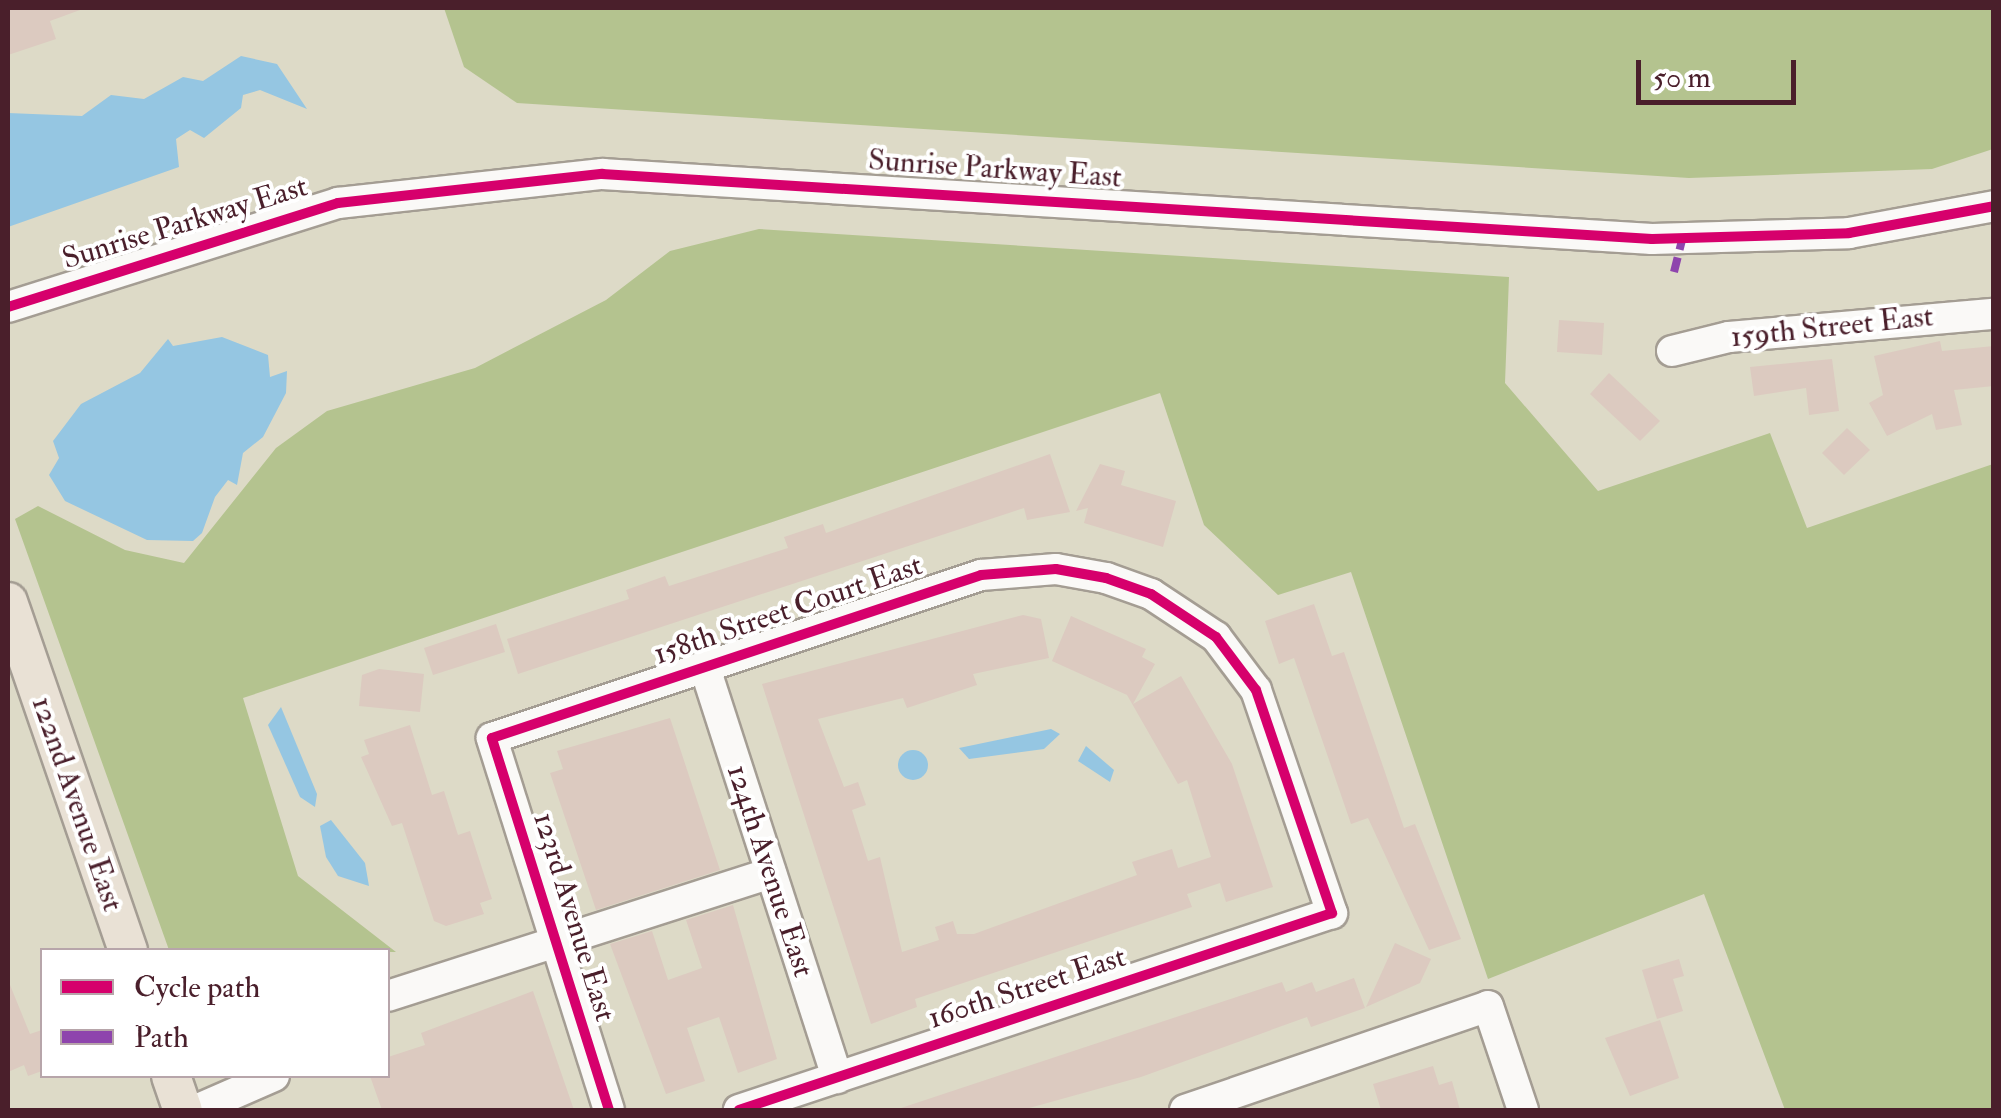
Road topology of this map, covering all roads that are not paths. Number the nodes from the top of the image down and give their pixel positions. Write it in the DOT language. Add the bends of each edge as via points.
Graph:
graph roads {
  1 [pos="1994,206"];
  2 [pos="8,307"];
  3 [pos="1994,314"];
  4 [pos="1672,350"];
  5 [pos="8,602"];
  6 [pos="704,665"];
  7 [pos="492,738"];
  8 [pos="771,873"];
  9 [pos="1332,913"];
  10 [pos="554,940"];
  11 [pos="127,948"];
  12 [pos="390,995"];
  13 [pos="172,1078"];
  14 [pos="269,1078"];
  15 [pos="837,1078"];
  16 [pos="183,1110"];
  17 [pos="196,1110"];
  18 [pos="609,1110"];
  19 [pos="739,1110"];
  20 [pos="1185,1110"];
  21 [pos="1524,1110"];
  1 -- 2 [label="street, Sunrise Parkway East" via="1848,233 1652,239 602,174 338,203"];
  3 -- 4 [label="street, 159th Street East" via="1729,337"];
  5 -- 11 [label="main road, 122nd Avenue East"];
  6 -- 7 [label="street, 158th Street Court East"];
  6 -- 8 [label="street, 124th Avenue East"];
  6 -- 9 [label="street, 158th Street Court East" via="981,575 1056,569 1106,578 1187,614 1256,690"];
  7 -- 10 [label="street, 123rd Avenue East"];
  8 -- 10 [label="street"];
  8 -- 15 [label="street, 124th Avenue East"];
  9 -- 15 [label="street, 160th Street East"];
  10 -- 12 [label="street"];
  10 -- 18 [label="street, 123rd Avenue East"];
  13 -- 16 [label="main road"];
  14 -- 17 [label="street"];
  15 -- 19 [label="street, 160th Street East"];
  20 -- 21 [label="street" via="1488,1006"];
}
